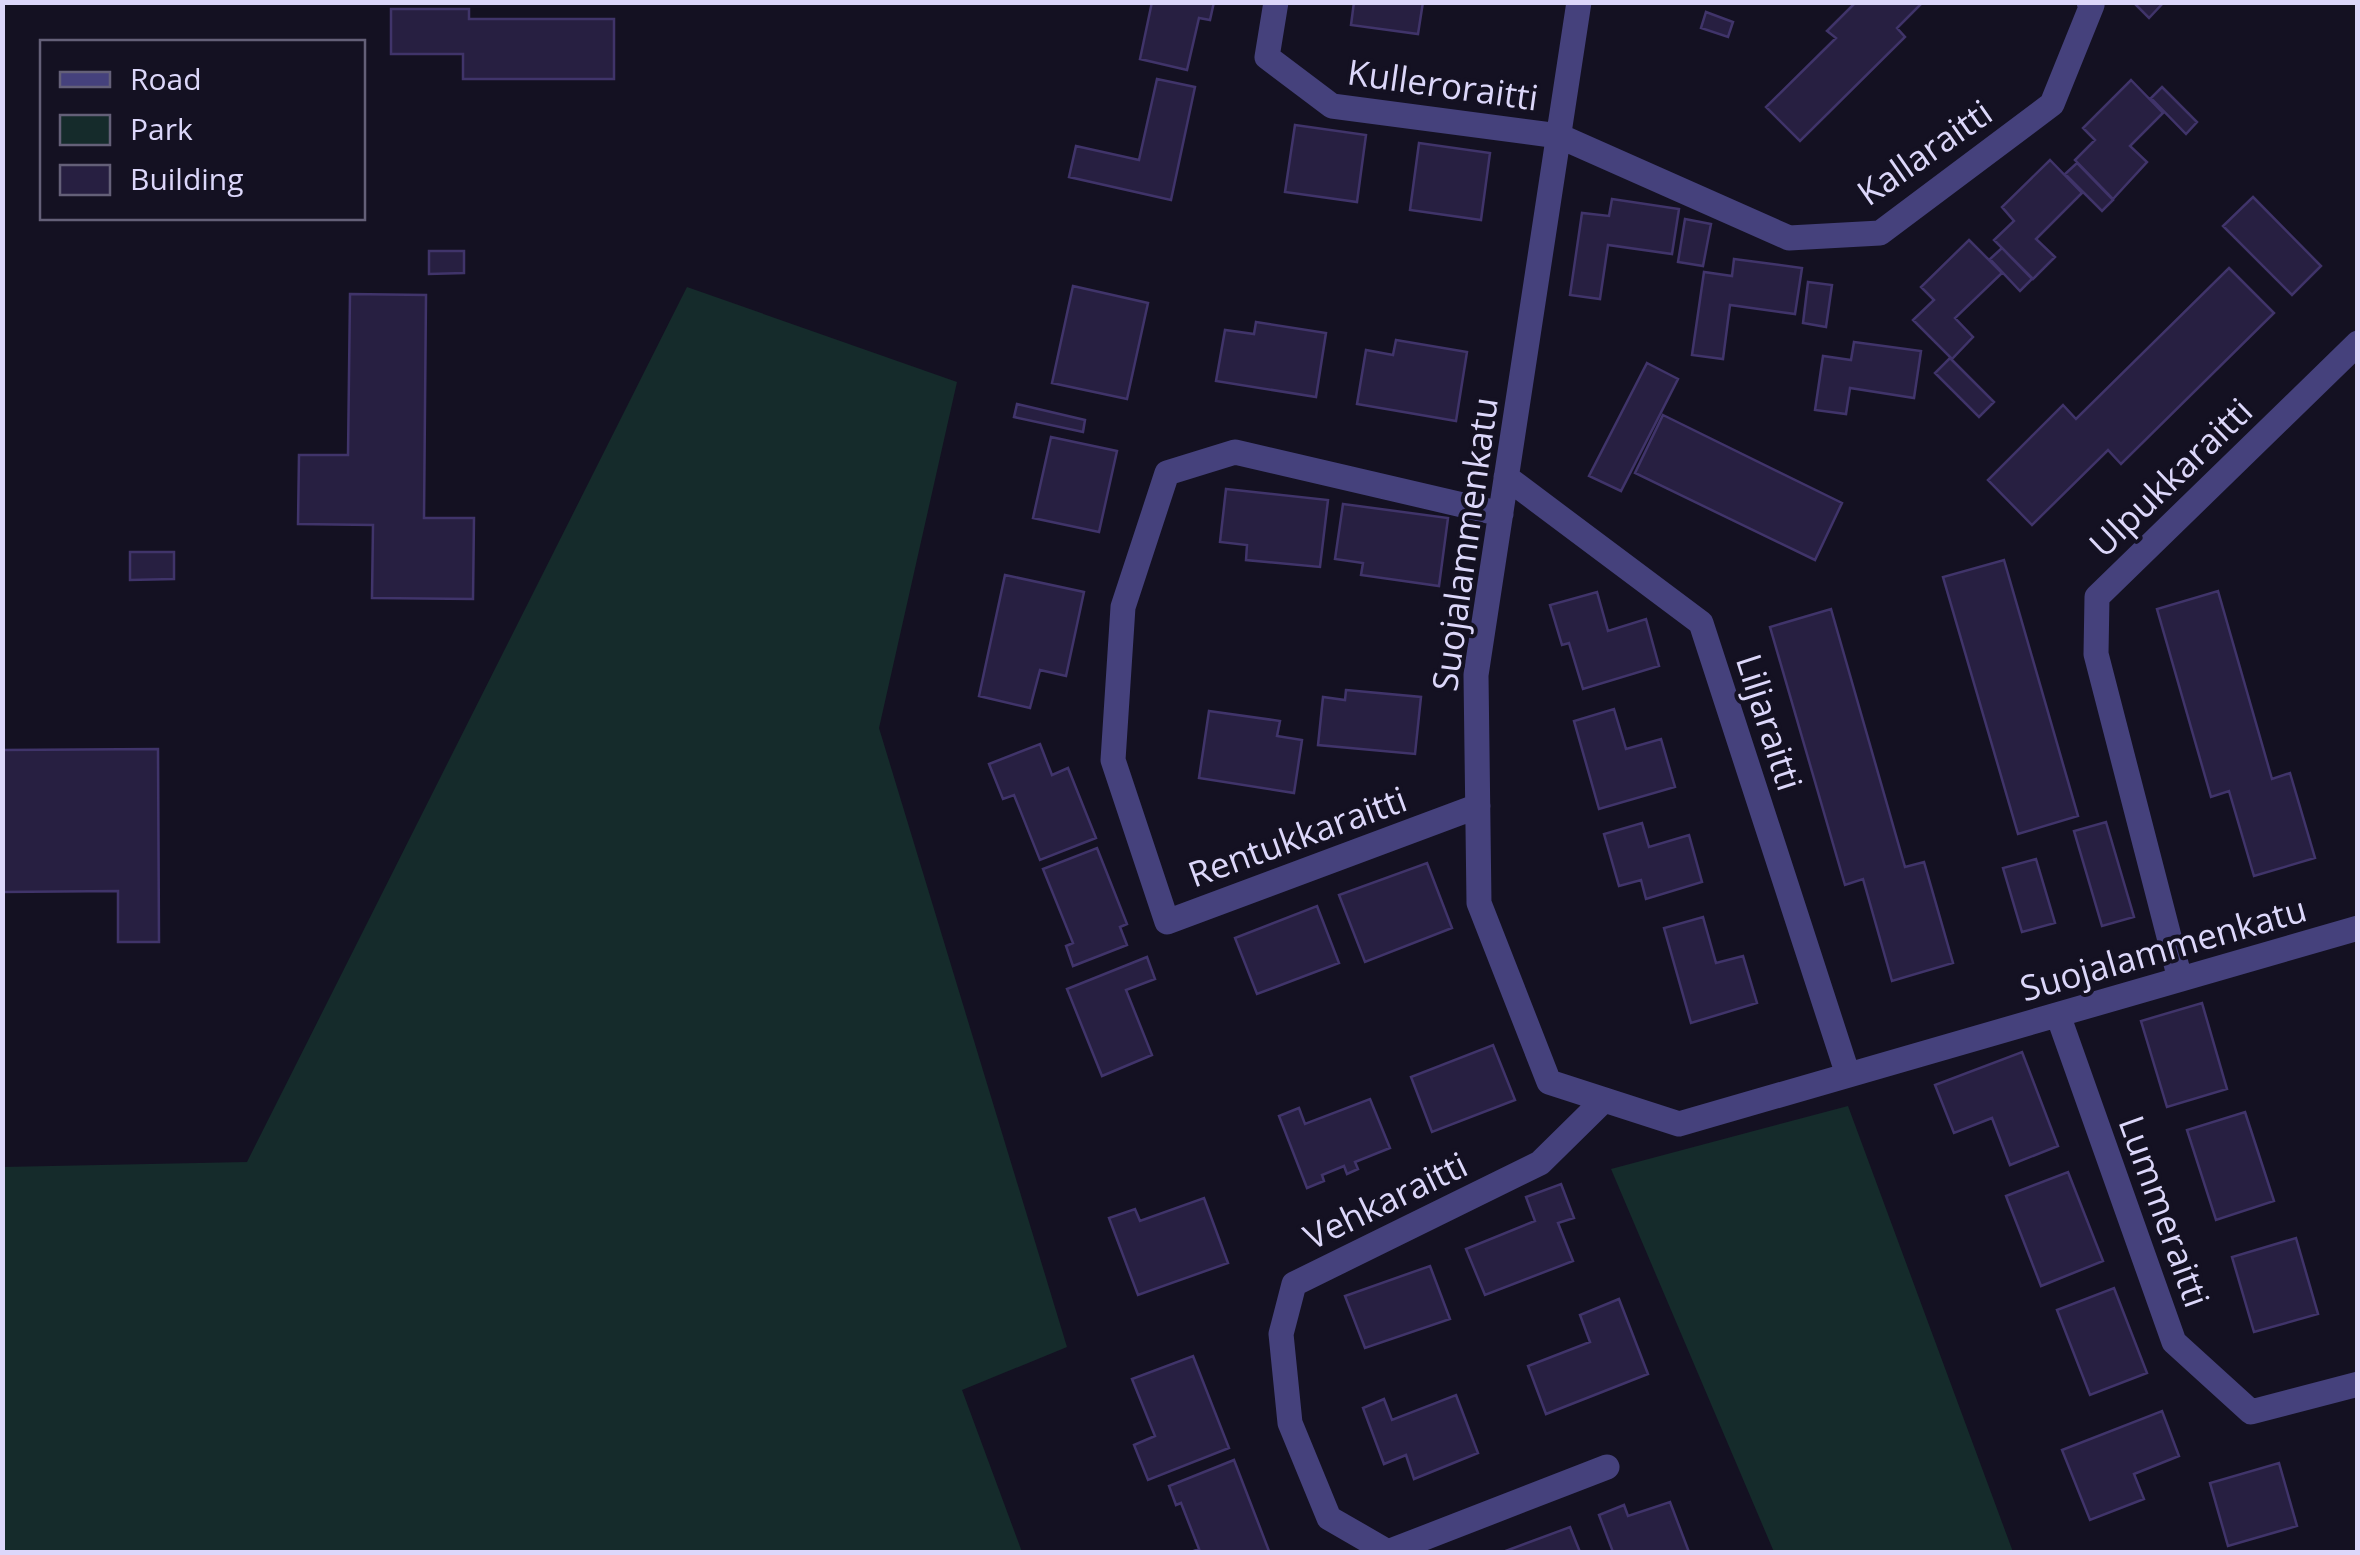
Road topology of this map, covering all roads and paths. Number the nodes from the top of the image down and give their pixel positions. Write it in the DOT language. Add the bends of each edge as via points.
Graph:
graph roads {
  1 [pos="1276,2"];
  2 [pos="1579,2"];
  3 [pos="2089,2"];
  4 [pos="1559,136"];
  5 [pos="2358,344"];
  6 [pos="1506,477"];
  7 [pos="1501,514"];
  8 [pos="1478,806"];
  9 [pos="2358,928"];
  10 [pos="2180,979"];
  11 [pos="2058,1015"];
  12 [pos="1848,1075"];
  13 [pos="1604,1100"];
  14 [pos="2358,1384"];
  15 [pos="1607,1467"];
  1 -- 4 [label="street, Kulleroraitti" via="1268,57 1332,106"];
  2 -- 4 [label="street, Suojalammenkatu"];
  3 -- 4 [label="street, Kallaraitti" via="2052,104 1880,233 1788,238"];
  4 -- 6 [label="street, Suojalammenkatu"];
  5 -- 10 [label="street, Ulpukkaraitti" via="2097,597 2096,654"];
  6 -- 7 [label="street, Suojalammenkatu"];
  6 -- 12 [label="street, Liljaraitti" via="1701,623"];
  7 -- 8 [label="street, Suojalammenkatu" via="1476,675"];
  7 -- 8 [label="street, Rentukkaraitti" via="1235,452 1167,473 1122,606 1114,760 1168,922"];
  8 -- 13 [label="street, Suojalammenkatu" via="1480,903 1548,1082"];
  9 -- 10 [label="street, Suojalammenkatu"];
  10 -- 11 [label="street, Suojalammenkatu"];
  11 -- 12 [label="street, Suojalammenkatu"];
  11 -- 14 [label="street, Lummeraitti" via="2174,1342 2251,1412"];
  12 -- 13 [label="street, Suojalammenkatu" via="1679,1124"];
  13 -- 15 [label="street, Vehkaraitti" via="1540,1163 1294,1284 1281,1334 1290,1423 1329,1518 1388,1552"];
}
